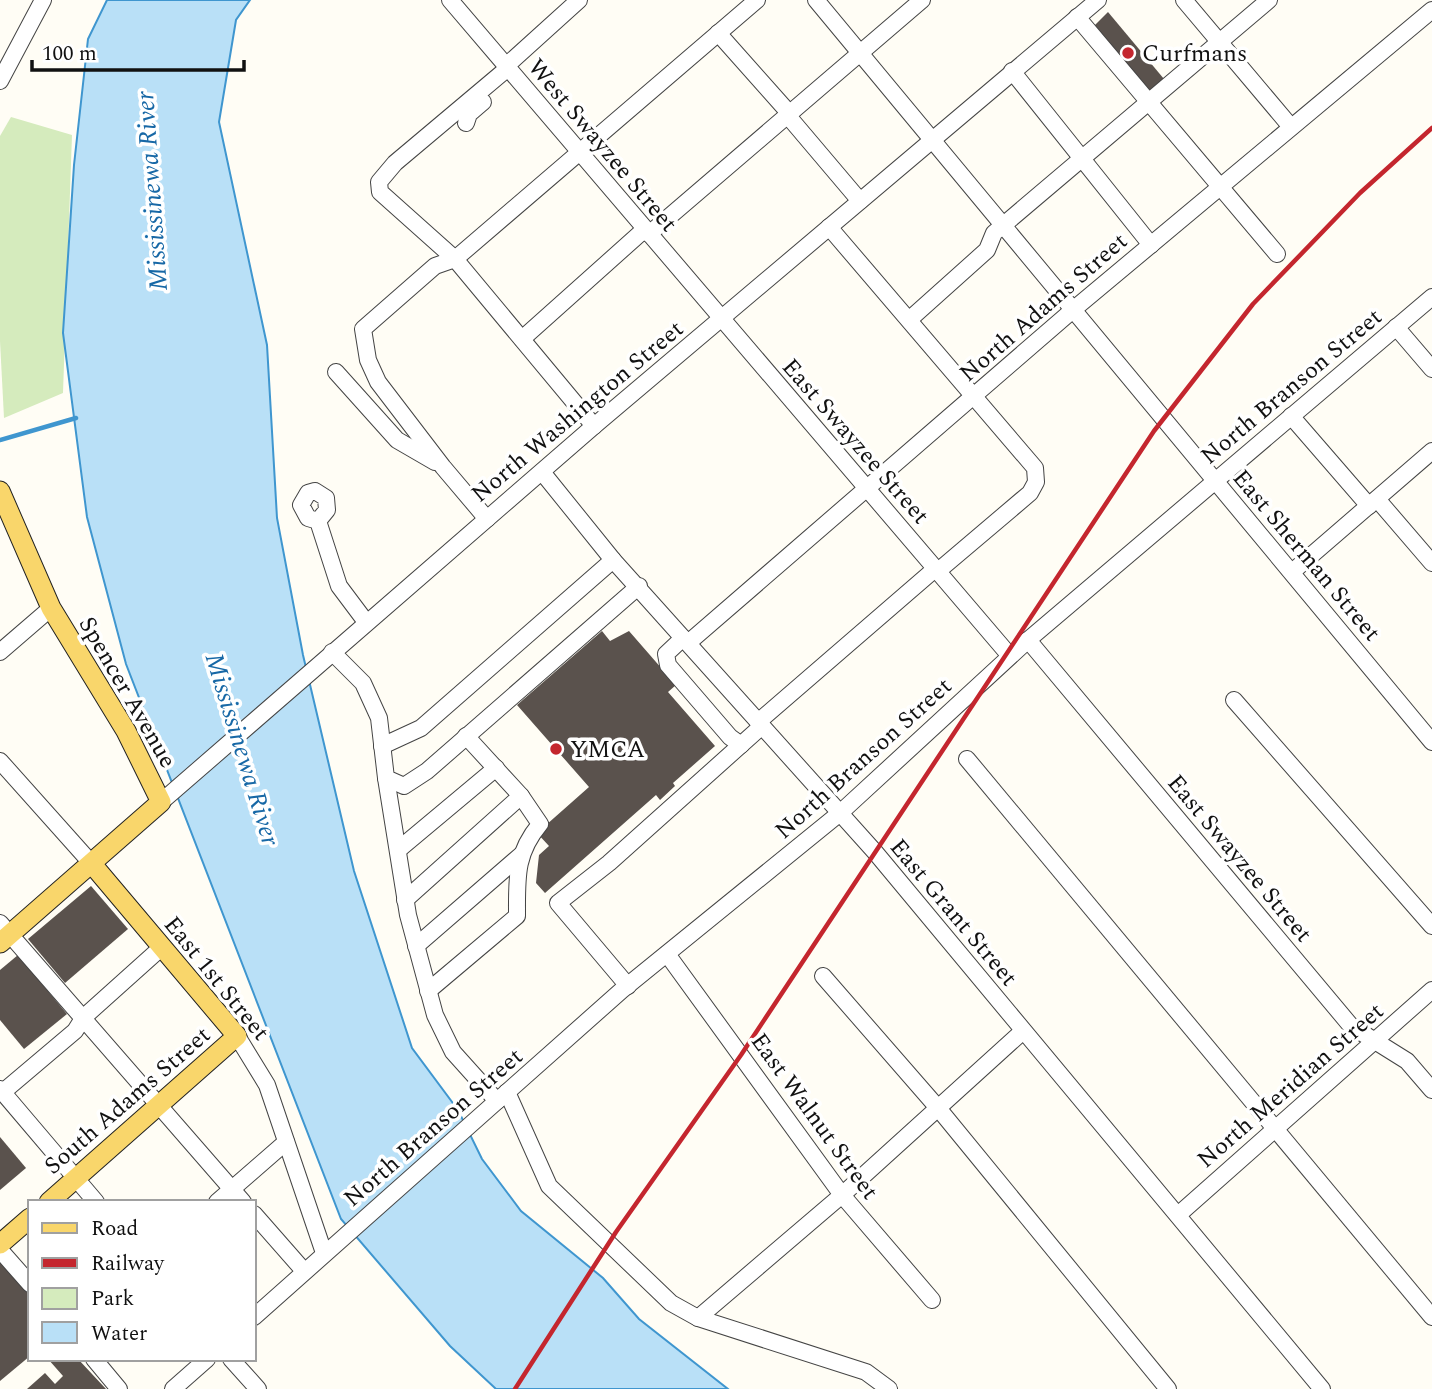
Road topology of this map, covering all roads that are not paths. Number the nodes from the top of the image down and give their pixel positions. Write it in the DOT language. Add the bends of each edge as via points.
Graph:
graph roads {
  1 [pos="43,0"];
  2 [pos="450,0"];
  3 [pos="579,0"];
  4 [pos="757,0"];
  5 [pos="816,0"];
  6 [pos="922,0"];
  7 [pos="1098,0"];
  8 [pos="1184,0"];
  9 [pos="1269,0"];
  10 [pos="1432,9"];
  11 [pos="1077,17"];
  12 [pos="718,33"];
  13 [pos="1219,41"];
  14 [pos="861,53"];
  15 [pos="510,70"];
  16 [pos="1012,71"];
  17 [pos="0,81"];
  18 [pos="1148,102"];
  19 [pos="789,115"];
  20 [pos="466,123"];
  21 [pos="1291,127"];
  22 [pos="933,137"];
  23 [pos="579,152"];
  24 [pos="1082,158"];
  25 [pos="1220,187"];
  26 [pos="860,201"];
  27 [pos="1005,224"];
  28 [pos="829,228"];
  29 [pos="647,232"];
  30 [pos="1151,244"];
  31 [pos="1277,254"];
  32 [pos="455,259"];
  33 [pos="1432,297"];
  34 [pos="1074,309"];
  35 [pos="910,319"];
  36 [pos="722,320"];
  37 [pos="1396,327"];
  38 [pos="522,339"];
  39 [pos="1432,369"];
  40 [pos="336,372"];
  41 [pos="975,395"];
  42 [pos="1291,416"];
  43 [pos="594,426"];
  44 [pos="1432,451"];
  45 [pos="443,467"];
  46 [pos="542,472"];
  47 [pos="1215,480"];
  48 [pos="867,489"];
  49 [pos="0,491"];
  50 [pos="1373,502"];
  51 [pos="4,514"];
  52 [pos="487,519"];
  53 [pos="318,522"];
  54 [pos="613,560"];
  55 [pos="1432,563"];
  56 [pos="936,570"];
  57 [pos="1292,572"];
  58 [pos="639,586"];
  59 [pos="51,608"];
  60 [pos="366,622"];
  61 [pos="1028,640"];
  62 [pos="686,641"];
  63 [pos="0,652"];
  64 [pos="1010,656"];
  65 [pos="326,657"];
  66 [pos="1234,700"];
  67 [pos="760,724"];
  68 [pos="466,736"];
  69 [pos="1432,742"];
  70 [pos="741,745"];
  71 [pos="382,746"];
  72 [pos="967,759"];
  73 [pos="0,761"];
  74 [pos="496,768"];
  75 [pos="386,778"];
  76 [pos="521,796"];
  77 [pos="161,802"];
  78 [pos="840,813"];
  79 [pos="398,850"];
  80 [pos="521,855"];
  81 [pos="92,864"];
  82 [pos="405,900"];
  83 [pos="1432,926"];
  84 [pos="3,933"];
  85 [pos="416,946"];
  86 [pos="162,947"];
  87 [pos="667,954"];
  88 [pos="823,976"];
  89 [pos="628,986"];
  90 [pos="1432,990"];
  91 [pos="428,991"];
  92 [pos="83,1017"];
  93 [pos="1023,1031"];
  94 [pos="237,1036"];
  95 [pos="1374,1042"];
  96 [pos="1432,1090"];
  97 [pos="3,1096"];
  98 [pos="498,1100"];
  99 [pos="160,1104"];
  100 [pos="938,1108"];
  101 [pos="1275,1129"];
  102 [pos="286,1142"];
  103 [pos="76,1178"];
  104 [pos="232,1189"];
  105 [pos="842,1195"];
  106 [pos="51,1200"];
  107 [pos="94,1200"];
  108 [pos="219,1200"];
  109 [pos="241,1200"];
  110 [pos="1178,1215"];
  111 [pos="256,1216"];
  112 [pos="28,1221"];
  113 [pos="0,1244"];
  114 [pos="0,1250"];
  115 [pos="324,1253"];
  116 [pos="304,1271"];
  117 [pos="28,1281"];
  118 [pos="932,1300"];
  119 [pos="256,1315"];
  120 [pos="1432,1317"];
  121 [pos="698,1318"];
  122 [pos="96,1361"];
  123 [pos="205,1361"];
  124 [pos="233,1361"];
  125 [pos="119,1389"];
  126 [pos="173,1389"];
  127 [pos="258,1389"];
  128 [pos="888,1389"];
  129 [pos="1168,1389"];
  130 [pos="1322,1389"];
  1 -- 17 [label="street"];
  2 -- 15 [label="street, West Swayzee Street"];
  3 -- 15 [label="street"];
  4 -- 12 [label="street"];
  5 -- 14 [label="street, East Sherman Street"];
  6 -- 14 [label="street"];
  7 -- 11 [label="street, North Washington Street"];
  8 -- 13 [label="street"];
  9 -- 13 [label="street"];
  10 -- 21 [label="street, North Adams Street"];
  11 -- 16 [label="street, North Washington Street"];
  11 -- 18 [label="street"];
  12 -- 19 [label="street"];
  12 -- 23 [label="street"];
  13 -- 18 [label="street"];
  13 -- 21 [label="street"];
  14 -- 19 [label="street"];
  14 -- 22 [label="street, East Sherman Street"];
  15 -- 20 [label="street"];
  15 -- 23 [label="street, West Swayzee Street"];
  15 -- 32 [label="street" via="395,163 379,182 380,192"];
  16 -- 22 [label="street, North Washington Street"];
  16 -- 24 [label="street"];
  18 -- 24 [label="street"];
  18 -- 25 [label="street"];
  19 -- 26 [label="street"];
  19 -- 29 [label="street"];
  21 -- 25 [label="street, North Adams Street"];
  22 -- 26 [label="street, North Washington Street"];
  22 -- 27 [label="street, East Sherman Street"];
  23 -- 29 [label="street, West Swayzee Street"];
  23 -- 32 [label="street"];
  24 -- 27 [label="street"];
  24 -- 30 [label="street"];
  25 -- 30 [label="street, North Adams Street"];
  25 -- 31 [label="street"];
  26 -- 28 [label="street, North Washington Street"];
  27 -- 34 [label="street, East Sherman Street"];
  27 -- 35 [label="street" via="994,233 987,250"];
  28 -- 35 [label="street"];
  28 -- 36 [label="street, North Washington Street"];
  29 -- 36 [label="street, West Swayzee Street"];
  29 -- 38 [label="street"];
  30 -- 34 [label="street, North Adams Street"];
  32 -- 38 [label="street"];
  32 -- 45 [label="street" via="435,266 363,329 368,360 378,382"];
  33 -- 37 [label="street, North Branson Street"];
  34 -- 41 [label="street, North Adams Street"];
  34 -- 47 [label="street, East Sherman Street"];
  35 -- 41 [label="street"];
  36 -- 43 [label="street, North Washington Street"];
  36 -- 48 [label="street, East Swayzee Street"];
  37 -- 39 [label="street"];
  37 -- 42 [label="street, North Branson Street"];
  38 -- 43 [label="street"];
  40 -- 45 [label="street" via="397,440"];
  41 -- 48 [label="street, North Adams Street"];
  41 -- 56 [label="street" via="1035,468 1036,482 1030,493"];
  42 -- 47 [label="street, North Branson Street"];
  42 -- 50 [label="street"];
  43 -- 46 [label="street, North Washington Street"];
  44 -- 50 [label="street"];
  45 -- 52 [label="street"];
  46 -- 52 [label="street, North Washington Street"];
  46 -- 54 [label="street, East Grant Street"];
  47 -- 57 [label="street, East Sherman Street"];
  47 -- 61 [label="street, North Branson Street"];
  48 -- 56 [label="street, East Swayzee Street"];
  48 -- 62 [label="street, North Adams Street"];
  49 -- 51 [label="main road, Spencer Avenue"];
  50 -- 55 [label="street"];
  50 -- 57 [label="street"];
  51 -- 59 [label="main road, Spencer Avenue"];
  52 -- 60 [label="street, North Washington Street"];
  53 -- 60 [label="street" via="339,586"];
  54 -- 58 [label="street, East Grant Street"];
  54 -- 71 [label="street" via="421,728"];
  56 -- 64 [label="street, East Swayzee Street"];
  56 -- 67 [label="street"];
  57 -- 69 [label="street, East Sherman Street"];
  58 -- 62 [label="street, East Grant Street"];
  58 -- 68 [label="street"];
  59 -- 63 [label="street"];
  59 -- 77 [label="main road, Spencer Avenue" via="126,731"];
  60 -- 65 [label="street, North Washington Street"];
  61 -- 64 [label="street, North Branson Street"];
  61 -- 95 [label="street, East Swayzee Street" via="1351,1026"];
  62 -- 67 [label="street, East Grant Street"];
  62 -- 70 [label="street" via="666,654 668,664"];
  64 -- 78 [label="street, North Branson Street"];
  65 -- 71 [label="street" via="363,683 379,718"];
  65 -- 77 [label="street, North Washington Street"];
  66 -- 83 [label="street"];
  67 -- 70 [label="street"];
  67 -- 78 [label="street, East Grant Street"];
  68 -- 74 [label="street"];
  68 -- 75 [label="street" via="404,786"];
  70 -- 89 [label="street" via="558,903"];
  71 -- 75 [label="street"];
  72 -- 101 [label="street"];
  73 -- 81 [label="street"];
  74 -- 76 [label="street"];
  74 -- 79 [label="street"];
  75 -- 79 [label="street"];
  76 -- 80 [label="street" via="540,824"];
  76 -- 82 [label="street"];
  77 -- 81 [label="main road, North Washington Street"];
  78 -- 87 [label="street, North Branson Street"];
  78 -- 93 [label="street, East Grant Street"];
  79 -- 82 [label="street"];
  80 -- 85 [label="street"];
  80 -- 91 [label="street" via="517,916"];
  81 -- 84 [label="main road, North Washington Street"];
  81 -- 86 [label="main road, East 1st Street"];
  82 -- 85 [label="street"];
  84 -- 92 [label="street"];
  85 -- 91 [label="street"];
  86 -- 92 [label="street"];
  86 -- 94 [label="main road, East 1st Street"];
  87 -- 89 [label="street, North Branson Street"];
  87 -- 105 [label="street, East Walnut Street"];
  88 -- 100 [label="street"];
  89 -- 98 [label="street, North Branson Street"];
  90 -- 95 [label="street, North Meridian Street"];
  91 -- 98 [label="street" via="453,1052"];
  92 -- 97 [label="street" via="75,1031"];
  92 -- 99 [label="street"];
  93 -- 100 [label="street"];
  93 -- 110 [label="street, East Grant Street"];
  94 -- 99 [label="main road, South Adams Street"];
  94 -- 102 [label="street, East 1st Street" via="267,1085"];
  95 -- 96 [label="street, East Swayzee Street" via="1407,1061"];
  95 -- 101 [label="street, North Meridian Street"];
  97 -- 103 [label="street"];
  98 -- 115 [label="street, North Branson Street"];
  98 -- 121 [label="street" via="549,1186 671,1303"];
  99 -- 103 [label="main road, South Adams Street"];
  99 -- 104 [label="street"];
  100 -- 105 [label="street"];
  100 -- 129 [label="street"];
  101 -- 110 [label="street, North Meridian Street"];
  101 -- 120 [label="street"];
  102 -- 104 [label="street"];
  102 -- 115 [label="street, East 1st Street"];
  103 -- 106 [label="main road, South Adams Street"];
  103 -- 107 [label="street"];
  104 -- 108 [label="street"];
  104 -- 109 [label="street"];
  105 -- 118 [label="street, East Walnut Street"];
  105 -- 121 [label="street"];
  110 -- 130 [label="street, East Grant Street"];
  111 -- 116 [label="street"];
  112 -- 113 [label="main road"];
  114 -- 117 [label="street"];
  115 -- 116 [label="street, North Branson Street"];
  116 -- 119 [label="street, North Branson Street"];
  121 -- 128 [label="street" via="866,1372"];
  122 -- 125 [label="street"];
  123 -- 126 [label="street"];
  124 -- 127 [label="street"];
}
